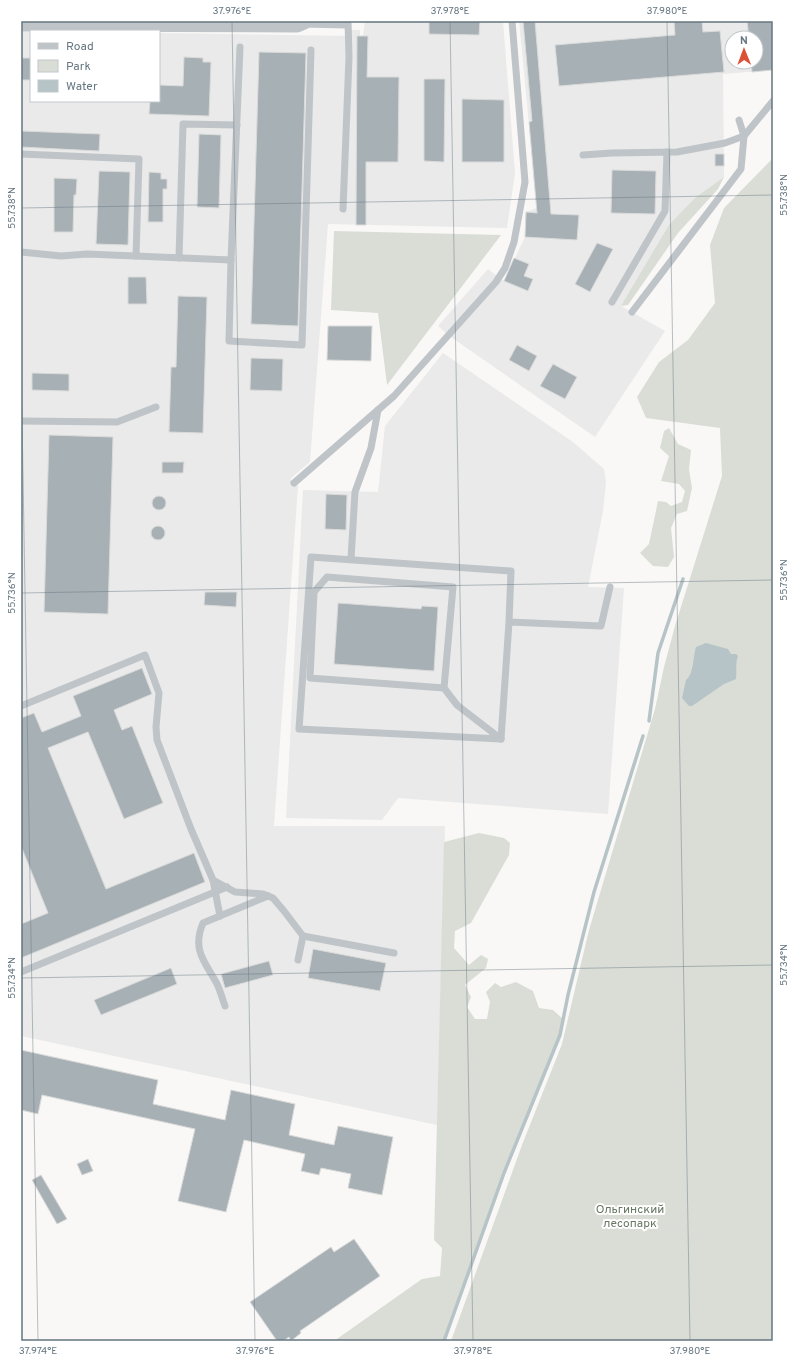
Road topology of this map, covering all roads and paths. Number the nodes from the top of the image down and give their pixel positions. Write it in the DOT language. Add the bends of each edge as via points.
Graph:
graph roads {
  1 [pos="512,21"];
  2 [pos="21,23"];
  3 [pos="165,23"];
  4 [pos="300,23"];
  5 [pos="348,23"];
  6 [pos="240,47"];
  7 [pos="311,50"];
  8 [pos="773,100"];
  9 [pos="739,120"];
  10 [pos="237,125"];
  11 [pos="744,136"];
  12 [pos="667,152"];
  13 [pos="21,154"];
  14 [pos="584,155"];
  15 [pos="343,209"];
  16 [pos="21,252"];
  17 [pos="136,256"];
  18 [pos="179,258"];
  19 [pos="231,260"];
  20 [pos="612,302"];
  21 [pos="632,312"];
  22 [pos="156,407"];
  23 [pos="378,410"];
  24 [pos="21,421"];
  25 [pos="294,483"];
  26 [pos="351,559"];
  27 [pos="610,588"];
  28 [pos="509,622"];
  29 [pos="444,688"];
  30 [pos="21,706"];
  31 [pos="501,739"];
  32 [pos="213,880"];
  33 [pos="227,887"];
  34 [pos="215,892"];
  35 [pos="268,896"];
  36 [pos="220,916"];
  37 [pos="303,936"];
  38 [pos="394,953"];
  39 [pos="298,960"];
  40 [pos="21,972"];
  41 [pos="225,1006"];
  1 -- 23 [label="lane" via="525,182 520,215 509,256 496,282 394,396"];
  2 -- 3 [label="street"];
  3 -- 4 [label="street"];
  4 -- 5 [label="lane"];
  5 -- 15 [label="lane"];
  6 -- 10 [label="lane"];
  7 -- 19 [label="lane" via="302,345 229,341"];
  8 -- 11 [label="lane"];
  9 -- 11 [label="lane"];
  10 -- 18 [label="lane" via="183,124"];
  10 -- 19 [label="lane"];
  11 -- 12 [label="lane" via="725,143"];
  11 -- 21 [label="lane" via="741,169"];
  12 -- 14 [label="lane"];
  12 -- 20 [label="lane" via="665,211"];
  13 -- 17 [label="lane" via="139,159"];
  16 -- 17 [label="lane" via="61,256"];
  17 -- 18 [label="lane"];
  18 -- 19 [label="lane"];
  22 -- 24 [label="lane" via="117,422"];
  23 -- 25 [label="lane"];
  23 -- 26 [label="lane" via="371,448 355,492"];
  26 -- 28 [label="lane" via="511,571"];
  26 -- 31 [label="lane" via="311,557 299,729"];
  27 -- 28 [label="lane" via="601,626"];
  28 -- 31 [label="lane"];
  29 -- 29 [label="lane" via="453,587 327,577 314,592 310,678"];
  29 -- 31 [label="lane" via="457,705"];
  30 -- 32 [label="lane" via="145,655 158,693 156,733 160,748"];
  32 -- 33 [label="lane"];
  32 -- 34 [label="lane"];
  33 -- 34 [label="lane"];
  33 -- 35 [label="lane" via="236,892"];
  34 -- 36 [label="lane"];
  34 -- 40 [label="lane"];
  35 -- 36 [label="lane"];
  35 -- 37 [label="lane" via="281,907"];
  36 -- 41 [label="lane" via="203,923 198,934 201,956"];
  37 -- 38 [label="lane"];
  37 -- 39 [label="lane"];
}
